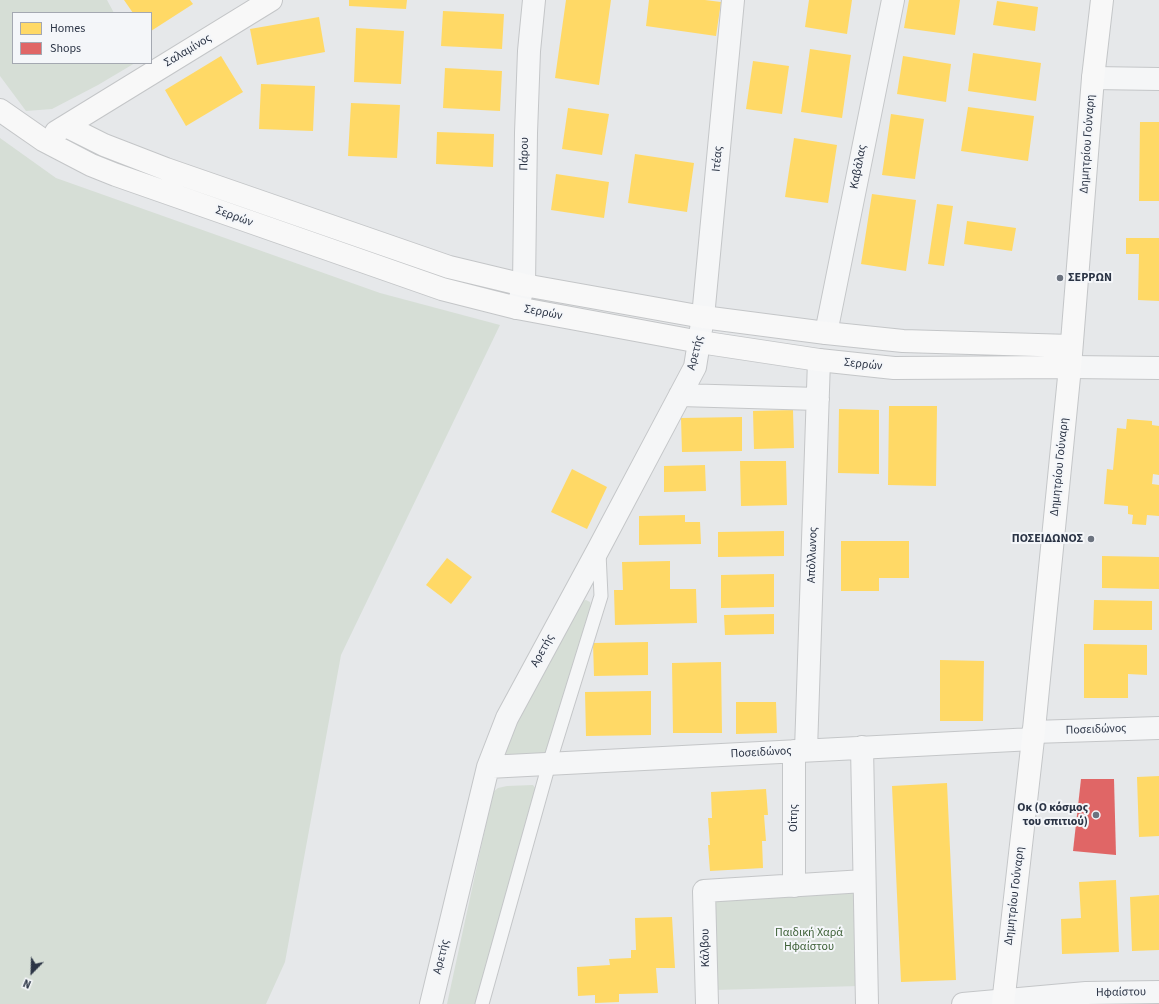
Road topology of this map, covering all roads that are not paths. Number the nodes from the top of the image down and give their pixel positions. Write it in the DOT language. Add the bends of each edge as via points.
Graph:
graph roads {
  1 [pos="271,0"];
  2 [pos="534,0"];
  3 [pos="734,0"];
  4 [pos="893,0"];
  5 [pos="1102,0"];
  6 [pos="1093,78"];
  7 [pos="1159,79"];
  8 [pos="0,110"];
  9 [pos="66,126"];
  10 [pos="43,140"];
  11 [pos="524,285"];
  12 [pos="517,308"];
  13 [pos="703,317"];
  14 [pos="826,333"];
  15 [pos="700,342"];
  16 [pos="1070,357"];
  17 [pos="819,360"];
  18 [pos="1159,368"];
  19 [pos="680,395"];
  20 [pos="818,399"];
  21 [pos="599,548"];
  22 [pos="1159,728"];
  23 [pos="1033,736"];
  24 [pos="862,747"];
  25 [pos="800,751"];
  26 [pos="549,764"];
  27 [pos="488,767"];
  28 [pos="864,881"];
  29 [pos="794,886"];
  30 [pos="1159,992"];
  31 [pos="1003,1002"];
  32 [pos="431,1004"];
  33 [pos="482,1004"];
  34 [pos="707,1004"];
  35 [pos="867,1004"];
  36 [pos="963,1004"];
  1 -- 9 [label="street, Σαλαμίνος"];
  2 -- 11 [label="street, Πάρου" via="526,126"];
  3 -- 13 [label="street, Ιτέας"];
  4 -- 14 [label="street, Καβάλας"];
  5 -- 6 [label="street, Δημητρίου Γούναρη"];
  6 -- 7 [label="street"];
  6 -- 16 [label="street, Δημητρίου Γούναρη"];
  8 -- 10 [label="street, Σερρών"];
  9 -- 10 [label="street, Σαλαμίνος"];
  9 -- 11 [label="street, Σερρών" via="104,145 174,172 449,267"];
  10 -- 12 [label="street, Σερρών" via="116,175 442,289"];
  11 -- 12 [label="street, Πάρου"];
  11 -- 13 [label="street, Σερρών"];
  12 -- 15 [label="street, Σερρών"];
  13 -- 14 [label="street, Σερρών"];
  13 -- 15 [label="street, Αρετής"];
  14 -- 16 [label="street, Σερρών"];
  15 -- 17 [label="street, Σερρών"];
  15 -- 19 [label="street, Αρετής" via="695,367"];
  16 -- 17 [label="street, Σερρών" via="894,368"];
  16 -- 18 [label="street"];
  16 -- 23 [label="street, Δημητρίου Γούναρη"];
  17 -- 20 [label="street, Απόλλωνος"];
  19 -- 20 [label="street"];
  19 -- 21 [label="street, Αρετής"];
  20 -- 25 [label="street, Απόλλωνος"];
  21 -- 26 [label="lane" via="601,596"];
  21 -- 27 [label="street, Αρετής" via="507,718"];
  22 -- 23 [label="street, Ποσειδώνος"];
  23 -- 24 [label="street, Ποσειδώνος"];
  23 -- 31 [label="street, Δημητρίου Γούναρη"];
  24 -- 25 [label="street, Ποσειδώνος"];
  24 -- 28 [label="street"];
  25 -- 26 [label="street, Ποσειδώνος"];
  25 -- 29 [label="street, Οίτης"];
  26 -- 27 [label="street, Ποσειδώνος"];
  26 -- 33 [label="lane"];
  27 -- 32 [label="street, Αρετής"];
  28 -- 29 [label="street"];
  28 -- 35 [label="street"];
  29 -- 34 [label="street, Κάλβου" via="704,891"];
  30 -- 31 [label="street, Ηφαίστου" via="1086,994"];
  31 -- 36 [label="street, Ηφαίστου"];
}
